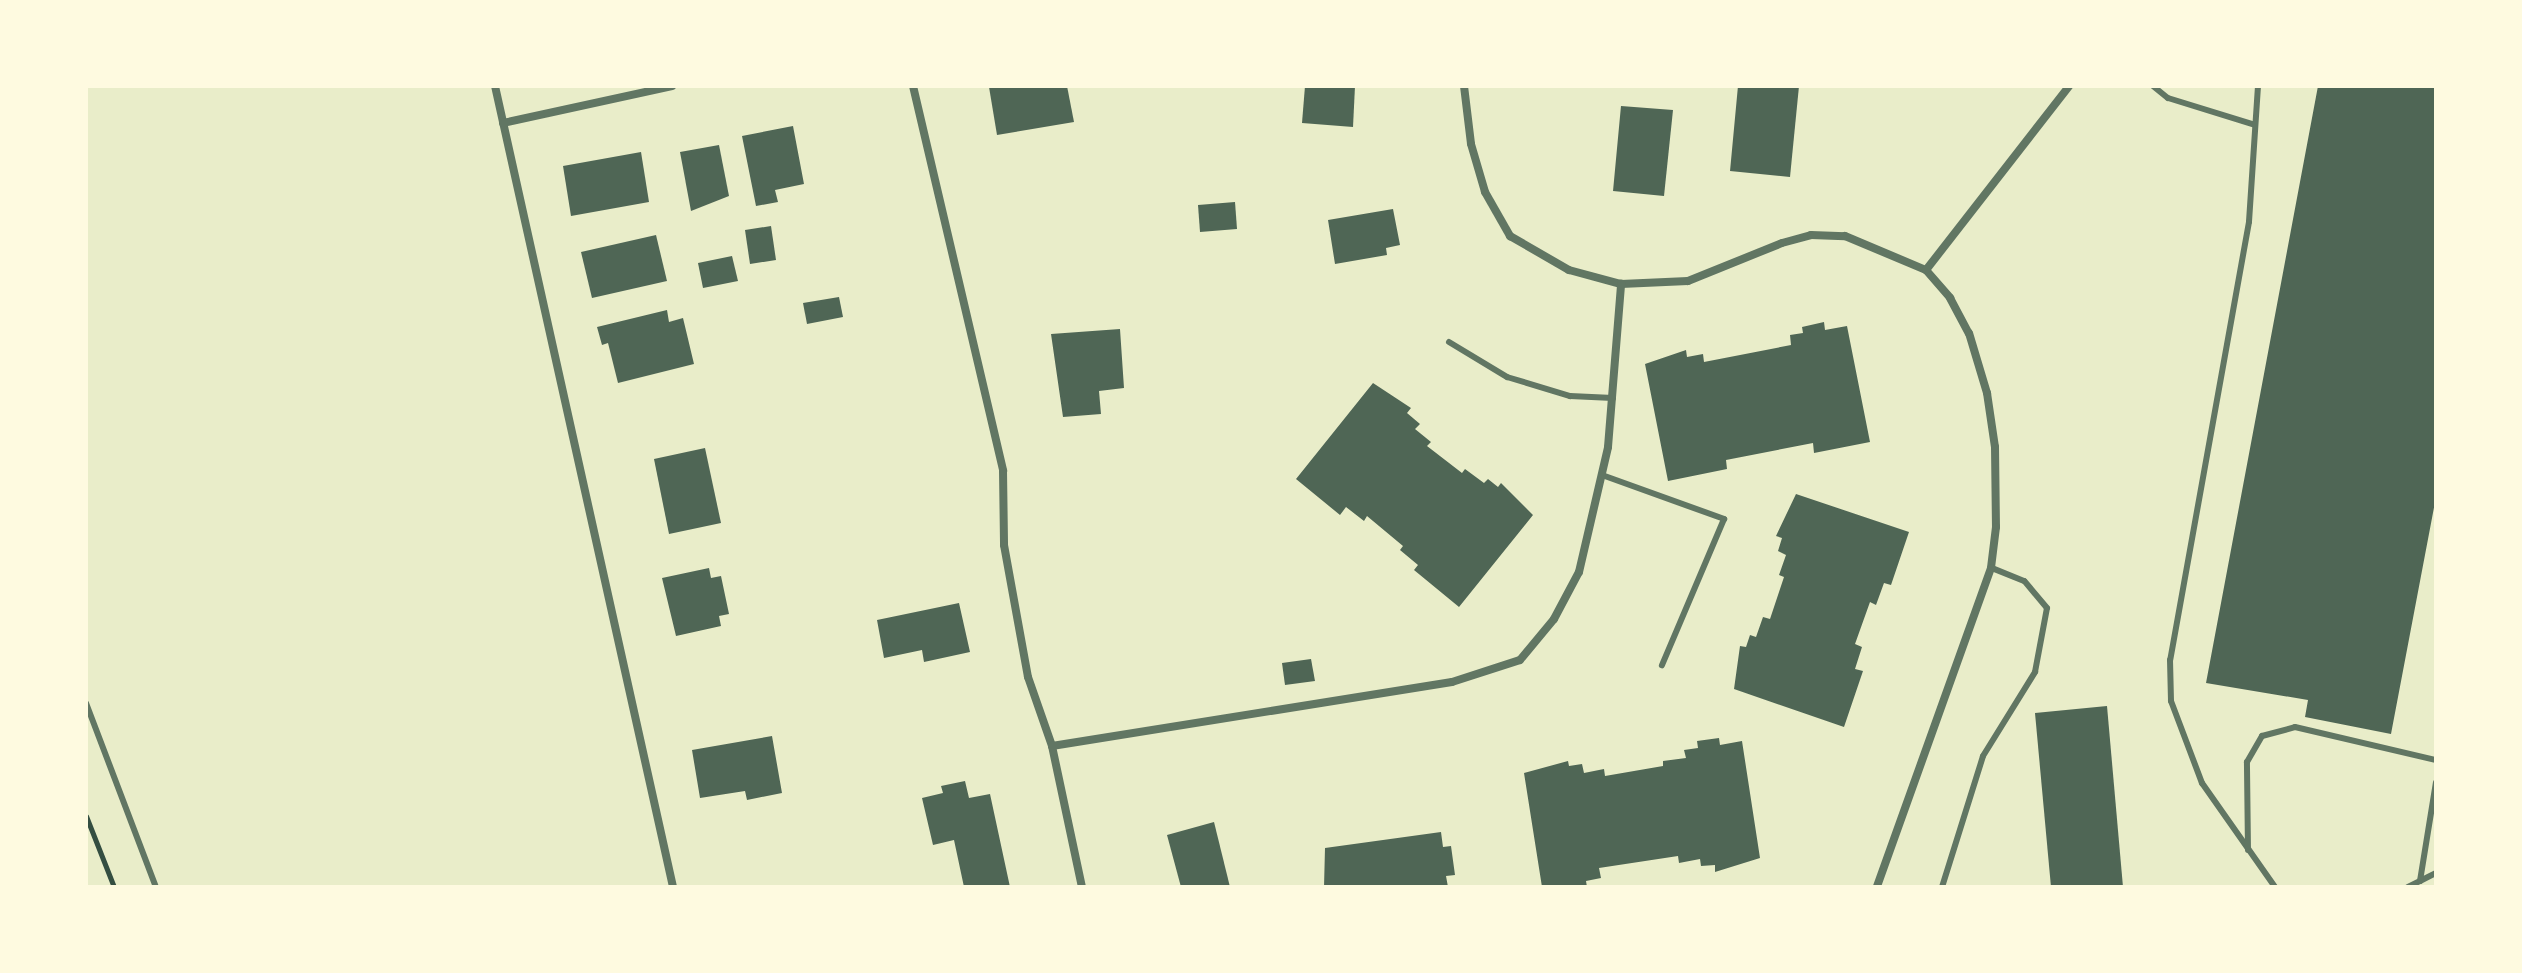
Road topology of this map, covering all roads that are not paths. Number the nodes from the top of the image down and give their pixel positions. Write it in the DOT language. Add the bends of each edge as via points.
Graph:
graph roads {
  1 [pos="495,86"];
  2 [pos="672,86"];
  3 [pos="913,86"];
  4 [pos="1464,86"];
  5 [pos="2069,86"];
  6 [pos="2153,86"];
  7 [pos="2258,86"];
  8 [pos="503,123"];
  9 [pos="2255,125"];
  10 [pos="1926,270"];
  11 [pos="1621,284"];
  12 [pos="1449,342"];
  13 [pos="1613,398"];
  14 [pos="1602,475"];
  15 [pos="1991,568"];
  16 [pos="1662,665"];
  17 [pos="86,703"];
  18 [pos="1052,746"];
  19 [pos="2436,760"];
  20 [pos="2436,782"];
  21 [pos="2248,850"];
  22 [pos="2436,873"];
  23 [pos="2420,881"];
  24 [pos="156,887"];
  25 [pos="673,887"];
  26 [pos="1082,887"];
  27 [pos="1877,887"];
  28 [pos="1942,887"];
  29 [pos="2275,887"];
  30 [pos="2408,887"];
  1 -- 8 [label="street"];
  2 -- 8 [label="street"];
  3 -- 18 [label="street" via="1003,471 1004,545 1028,677"];
  4 -- 11 [label="street" via="1471,144 1485,192 1510,236 1569,270"];
  5 -- 10 [label="street"];
  6 -- 9 [label="lane" via="2168,98"];
  7 -- 9 [label="lane"];
  8 -- 25 [label="street"];
  9 -- 21 [label="lane" via="2249,222 2170,660 2171,701 2183,740 2202,783"];
  10 -- 11 [label="street" via="1845,236 1811,235 1741,256 1688,281"];
  10 -- 15 [label="street" via="1950,298 1969,333 1987,393 1997,489"];
  11 -- 13 [label="street"];
  12 -- 13 [label="lane" via="1507,377 1570,396"];
  13 -- 14 [label="street"];
  14 -- 16 [label="lane" via="1724,519"];
  14 -- 18 [label="street" via="1579,572 1554,619 1520,660 1452,682"];
  15 -- 27 [label="street"];
  15 -- 28 [label="lane" via="2024,581 2047,608 2035,672 1983,756"];
  17 -- 24 [label="lane"];
  18 -- 26 [label="street"];
  19 -- 21 [label="lane" via="2295,727 2262,736 2247,762"];
  20 -- 23 [label="lane"];
  21 -- 29 [label="lane"];
  22 -- 23 [label="lane"];
  23 -- 30 [label="lane"];
}
